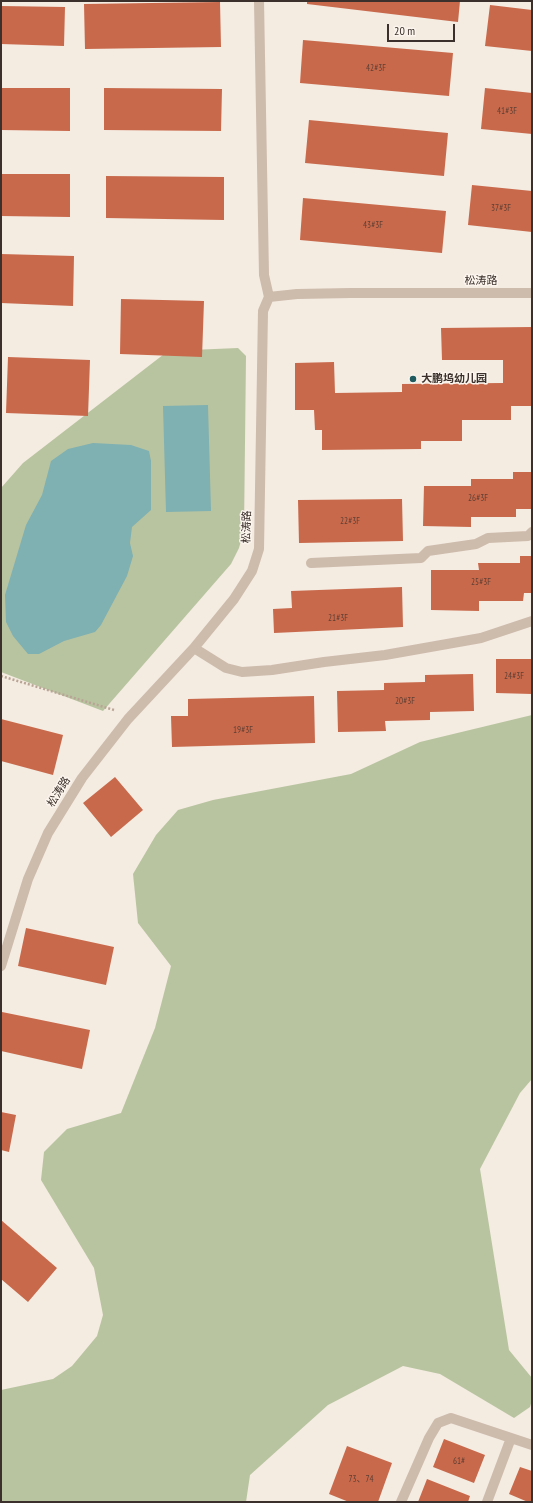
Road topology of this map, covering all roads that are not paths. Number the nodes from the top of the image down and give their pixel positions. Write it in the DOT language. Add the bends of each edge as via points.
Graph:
graph roads {
  1 [pos="259,1"];
  2 [pos="532,293"];
  3 [pos="269,297"];
  4 [pos="532,532"];
  5 [pos="311,563"];
  6 [pos="532,621"];
  7 [pos="194,648"];
  8 [pos="1,966"];
  9 [pos="511,1438"];
  10 [pos="532,1445"];
  11 [pos="401,1502"];
  12 [pos="487,1502"];
  1 -- 3 [label="street" via="264,275"];
  2 -- 3 [label="street, 松涛路" via="343,293"];
  3 -- 7 [label="street, 松涛路" via="263,311 259,549 252,571 234,599"];
  4 -- 5 [label="street" via="528,536 488,538 476,544 428,551 421,558"];
  6 -- 7 [label="street" via="481,638 385,655 272,670 242,672 226,668"];
  7 -- 8 [label="street, 松涛路" via="131,716 82,778 48,833 28,879"];
  9 -- 10 [label="street"];
  9 -- 11 [label="street" via="451,1418 438,1423"];
  9 -- 12 [label="street"];
}
